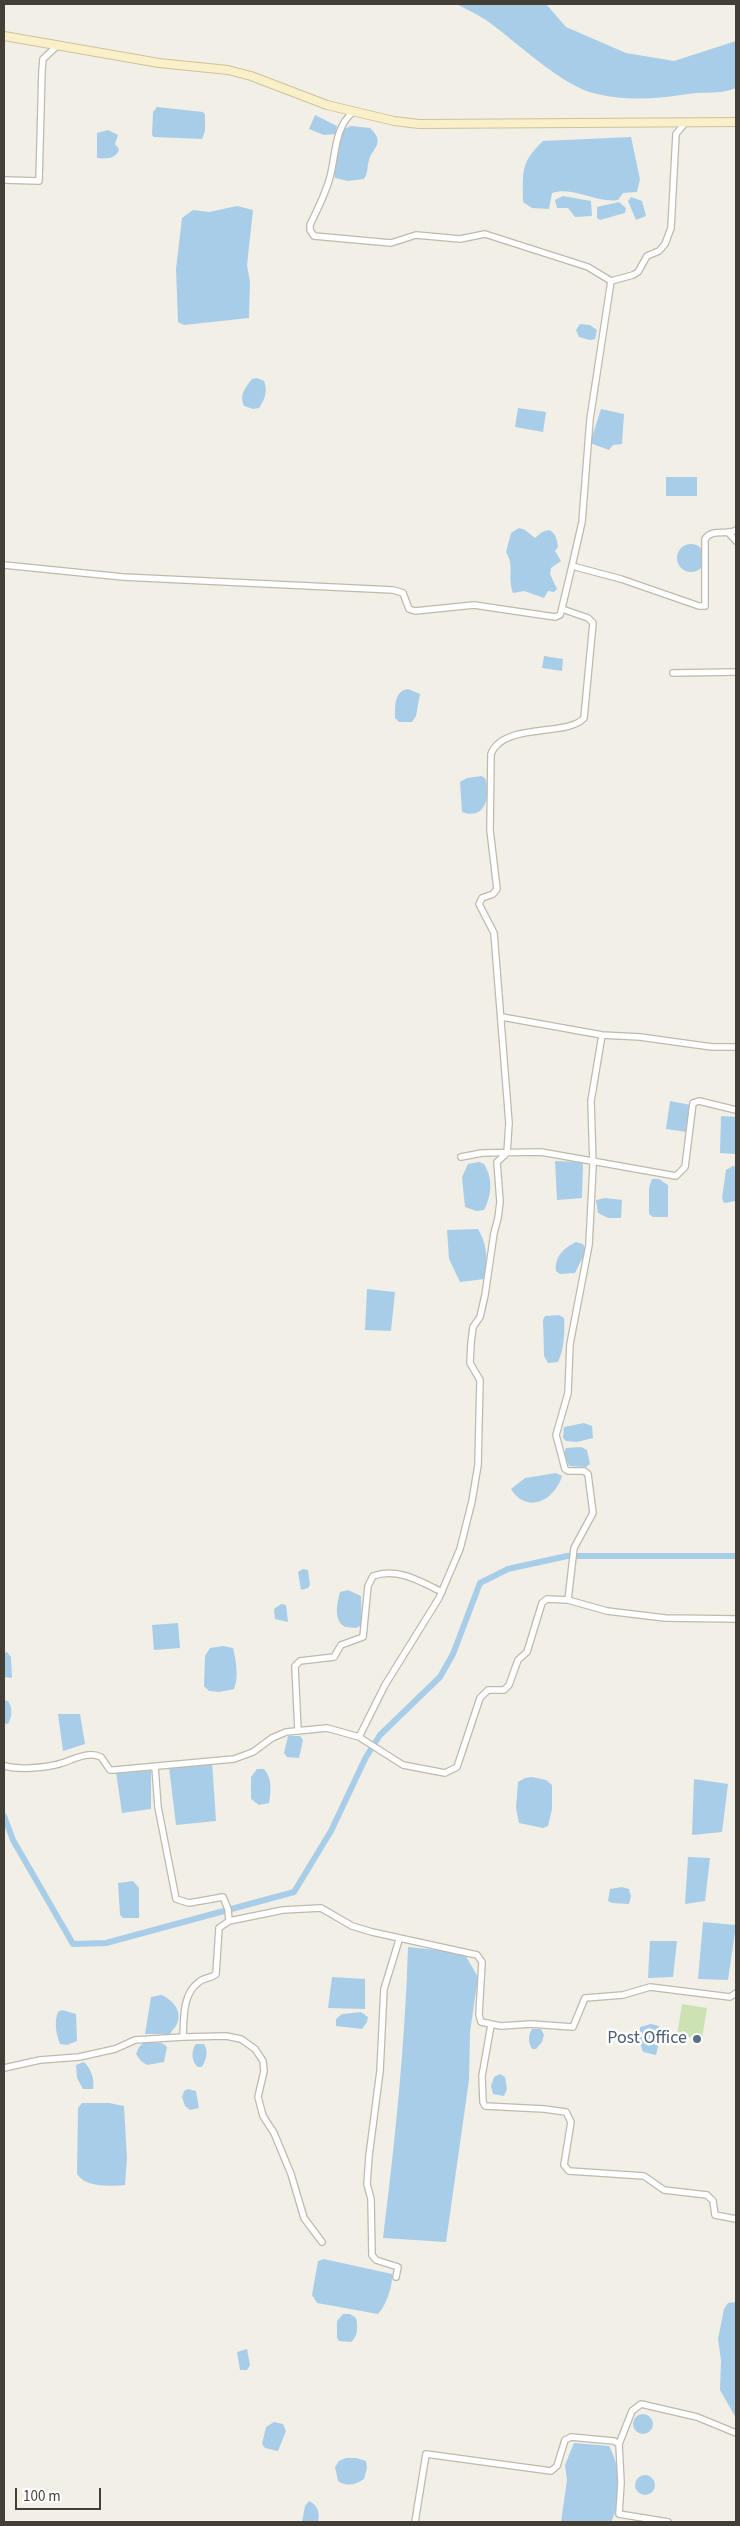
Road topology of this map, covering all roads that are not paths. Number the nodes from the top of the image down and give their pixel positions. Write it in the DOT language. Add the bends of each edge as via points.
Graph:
graph roads {
  1 [pos="4,36"];
  2 [pos="59,45"];
  3 [pos="353,112"];
  4 [pos="688,121"];
  5 [pos="736,122"];
  6 [pos="4,180"];
  7 [pos="611,281"];
  8 [pos="736,530"];
  9 [pos="728,532"];
  10 [pos="736,540"];
  11 [pos="4,565"];
  12 [pos="572,566"];
  13 [pos="562,608"];
  14 [pos="736,672"];
  15 [pos="674,673"];
  16 [pos="502,1017"];
  17 [pos="602,1035"];
  18 [pos="736,1047"];
  19 [pos="736,1110"];
  20 [pos="507,1153"];
  21 [pos="460,1157"];
  22 [pos="592,1161"];
  23 [pos="442,1592"];
  24 [pos="568,1600"];
  25 [pos="736,1618"];
  26 [pos="298,1731"];
  27 [pos="359,1737"];
  28 [pos="4,1766"];
  29 [pos="155,1766"];
  30 [pos="229,1921"];
  31 [pos="398,1940"];
  32 [pos="736,1993"];
  33 [pos="491,2025"];
  34 [pos="183,2038"];
  35 [pos="4,2068"];
  36 [pos="736,2219"];
  37 [pos="322,2242"];
  38 [pos="396,2277"];
  39 [pos="736,2432"];
  40 [pos="620,2444"];
  41 [pos="414,2522"];
  42 [pos="668,2522"];
  1 -- 2 [label="main road"];
  2 -- 3 [label="main road" via="159,63 228,70"];
  2 -- 6 [label="street" via="48,53 42,70 39,181"];
  3 -- 4 [label="main road" via="419,124"];
  3 -- 7 [label="street" via="344,122 334,151 330,178 310,225 314,236 391,243 416,235 460,239 486,234 588,267"];
  4 -- 5 [label="main road"];
  4 -- 7 [label="street" via="676,134 670,228 665,244 647,256 638,272"];
  7 -- 12 [label="street" via="590,419 582,522"];
  8 -- 9 [label="street"];
  9 -- 10 [label="street"];
  9 -- 12 [label="street" via="713,533 705,539 707,602 704,606"];
  11 -- 13 [label="street" via="123,577 393,590 403,592 409,609 415,611 474,605 555,617 560,615"];
  12 -- 13 [label="street"];
  13 -- 16 [label="street" via="593,623 584,718 572,726 534,730 499,743 491,754 490,830 497,889 482,898 479,904 494,933"];
  14 -- 15 [label="street"];
  16 -- 17 [label="street"];
  16 -- 20 [label="street" via="509,1123"];
  17 -- 18 [label="street" via="712,1048"];
  17 -- 22 [label="street" via="591,1101"];
  19 -- 22 [label="street" via="699,1101 694,1103 684,1167 676,1176"];
  20 -- 21 [label="street"];
  20 -- 22 [label="street" via="541,1152"];
  20 -- 23 [label="street" via="497,1162 498,1218 485,1295 471,1342 470,1363 480,1380 478,1465 460,1549"];
  22 -- 24 [label="street" via="589,1246 570,1344 568,1393 556,1435 564,1469 587,1472 593,1513 574,1548"];
  23 -- 26 [label="street" via="404,1575 373,1576 368,1586 363,1637 341,1645 334,1657 300,1661 295,1666"];
  23 -- 27 [label="street" via="385,1685"];
  24 -- 25 [label="street" via="607,1611 665,1618"];
  24 -- 27 [label="street" via="547,1599 542,1603 527,1652 513,1668 509,1685 504,1690 488,1690 480,1698 457,1767 446,1773 403,1765"];
  26 -- 27 [label="street" via="327,1728"];
  26 -- 29 [label="street" via="272,1738 253,1752 234,1759"];
  28 -- 29 [label="street" via="26,1768 56,1764 87,1754 101,1757 110,1770"];
  29 -- 30 [label="street" via="158,1807 176,1899 189,1903 223,1897"];
  30 -- 31 [label="street" via="283,1910 321,1908 352,1926"];
  30 -- 34 [label="street" via="221,1925 218,1932 216,1974 194,1986 185,2004"];
  31 -- 33 [label="street" via="476,1955 482,1962 479,2015 481,2022"];
  31 -- 38 [label="street" via="384,1989 380,2072 367,2184 371,2199 372,2255 376,2260 398,2267"];
  32 -- 33 [label="street" via="730,1997 642,1988 623,1995 586,1998 573,2027"];
  33 -- 36 [label="street" via="482,2076 485,2106 566,2112 572,2122 564,2165 569,2171 644,2176 664,2190 707,2195 713,2201 715,2215"];
  34 -- 35 [label="street" via="135,2040 79,2058 40,2060"];
  34 -- 37 [label="street" via="226,2036 242,2039 255,2049 263,2061 258,2097 263,2116 274,2132 291,2174 304,2218"];
  39 -- 40 [label="street" via="697,2417 641,2404 632,2411"];
  40 -- 41 [label="street" via="567,2438 557,2466 551,2471 426,2454"];
  40 -- 42 [label="street" via="619,2514"];
}
